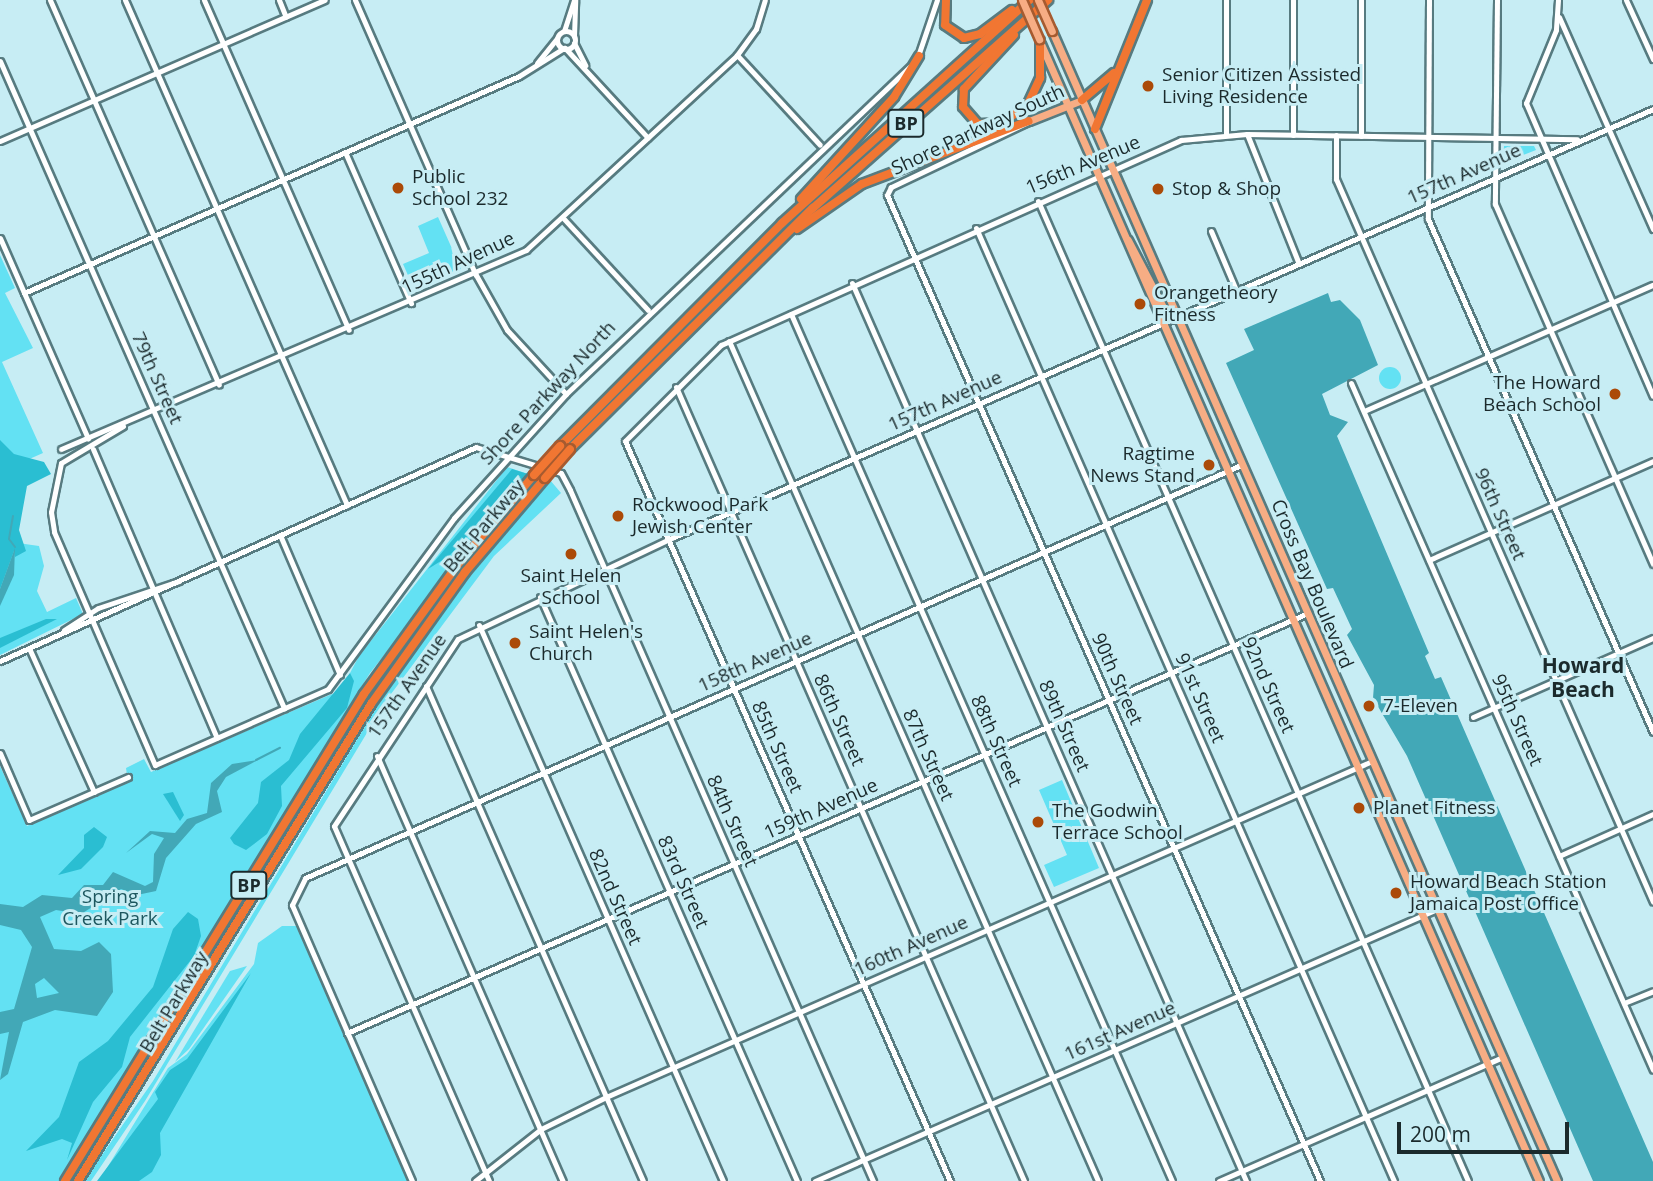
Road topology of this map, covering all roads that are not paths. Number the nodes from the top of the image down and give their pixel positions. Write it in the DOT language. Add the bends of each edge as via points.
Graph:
graph roads {
  1 [pos="50,0"];
  2 [pos="125,0"];
  3 [pos="204,0"];
  4 [pos="279,0"];
  5 [pos="325,0"];
  6 [pos="355,0"];
  7 [pos="574,0"];
  8 [pos="937,0"];
  9 [pos="946,0"];
  10 [pos="1026,0"];
  11 [pos="1038,0"];
  12 [pos="1047,0"];
  13 [pos="1147,0"];
  14 [pos="1226,0"];
  15 [pos="1293,0"];
  16 [pos="1361,0"];
  17 [pos="1429,0"];
  18 [pos="1497,0"];
  19 [pos="1558,0"];
  20 [pos="1626,0"];
  21 [pos="764,1"];
  22 [pos="1558,15"];
  23 [pos="286,17"];
  24 [pos="564,31"];
  25 [pos="557,38"];
  26 [pos="574,39"];
  27 [pos="1039,40"];
  28 [pos="224,45"];
  29 [pos="565,48"];
  30 [pos="1126,52"];
  31 [pos="737,55"];
  32 [pos="919,55"];
  33 [pos="1653,60"];
  34 [pos="0,61"];
  35 [pos="533,68"];
  36 [pos="586,68"];
  37 [pos="158,74"];
  38 [pos="1082,100"];
  39 [pos="94,101"];
  40 [pos="1068,104"];
  41 [pos="1653,109"];
  42 [pos="1029,121"];
  43 [pos="408,123"];
  44 [pos="30,128"];
  45 [pos="1609,128"];
  46 [pos="1095,129"];
  47 [pos="1226,134"];
  48 [pos="1247,134"];
  49 [pos="1293,135"];
  50 [pos="1336,135"];
  51 [pos="1361,136"];
  52 [pos="1429,136"];
  53 [pos="1496,136"];
  54 [pos="1538,136"];
  55 [pos="648,138"];
  56 [pos="1581,139"];
  57 [pos="0,141"];
  58 [pos="820,145"];
  59 [pos="345,152"];
  60 [pos="1546,155"];
  61 [pos="1112,169"];
  62 [pos="1099,174"];
  63 [pos="1496,178"];
  64 [pos="284,180"];
  65 [pos="888,190"];
  66 [pos="1038,201"];
  67 [pos="1428,208"];
  68 [pos="218,210"];
  69 [pos="564,219"];
  70 [pos="782,222"];
  71 [pos="976,228"];
  72 [pos="1653,229"];
  73 [pos="1211,231"];
  74 [pos="154,237"];
  75 [pos="1362,237"];
  76 [pos="0,238"];
  77 [pos="1128,240"];
  78 [pos="770,250"];
  79 [pos="914,255"];
  80 [pos="1298,264"];
  81 [pos="89,265"];
  82 [pos="476,275"];
  83 [pos="852,284"];
  84 [pos="1653,285"];
  85 [pos="1236,290"];
  86 [pos="24,293"];
  87 [pos="411,303"];
  88 [pos="1612,303"];
  89 [pos="648,310"];
  90 [pos="791,314"];
  91 [pos="1177,316"];
  92 [pos="1164,322"];
  93 [pos="349,330"];
  94 [pos="1550,330"];
  95 [pos="729,341"];
  96 [pos="1103,348"];
  97 [pos="282,358"];
  98 [pos="1488,358"];
  99 [pos="1041,376"];
  100 [pos="1351,383"];
  101 [pos="1426,384"];
  102 [pos="219,385"];
  103 [pos="676,387"];
  104 [pos="566,394"];
  105 [pos="1653,396"];
  106 [pos="979,403"];
  107 [pos="1364,411"];
  108 [pos="156,412"];
  109 [pos="123,426"];
  110 [pos="917,431"];
  111 [pos="88,438"];
  112 [pos="625,441"];
  113 [pos="61,449"];
  114 [pos="93,449"];
  115 [pos="509,458"];
  116 [pos="855,458"];
  117 [pos="1653,461"];
  118 [pos="1244,464"];
  119 [pos="1227,471"];
  120 [pos="1615,478"];
  121 [pos="793,485"];
  122 [pos="1168,498"];
  123 [pos="347,505"];
  124 [pos="1553,505"];
  125 [pos="730,512"];
  126 [pos="1106,524"];
  127 [pos="1491,533"];
  128 [pos="280,535"];
  129 [pos="668,540"];
  130 [pos="1044,552"];
  131 [pos="1429,560"];
  132 [pos="220,563"];
  133 [pos="1653,564"];
  134 [pos="605,568"];
  135 [pos="982,579"];
  136 [pos="182,581"];
  137 [pos="150,586"];
  138 [pos="155,595"];
  139 [pos="540,597"];
  140 [pos="920,606"];
  141 [pos="89,613"];
  142 [pos="1308,613"];
  143 [pos="1293,619"];
  144 [pos="93,622"];
  145 [pos="479,625"];
  146 [pos="63,631"];
  147 [pos="858,634"];
  148 [pos="1653,638"];
  149 [pos="1233,645"];
  150 [pos="29,648"];
  151 [pos="1618,653"];
  152 [pos="796,660"];
  153 [pos="0,661"];
  154 [pos="1171,673"];
  155 [pos="340,675"];
  156 [pos="1556,681"];
  157 [pos="426,687"];
  158 [pos="734,688"];
  159 [pos="1109,700"];
  160 [pos="284,708"];
  161 [pos="1494,708"];
  162 [pos="669,716"];
  163 [pos="1473,717"];
  164 [pos="1047,727"];
  165 [pos="1653,732"];
  166 [pos="217,738"];
  167 [pos="605,744"];
  168 [pos="0,753"];
  169 [pos="985,754"];
  170 [pos="377,756"];
  171 [pos="1372,761"];
  172 [pos="1358,767"];
  173 [pos="543,772"];
  174 [pos="128,777"];
  175 [pos="923,782"];
  176 [pos="94,792"];
  177 [pos="1298,793"];
  178 [pos="476,801"];
  179 [pos="861,809"];
  180 [pos="1653,814"];
  181 [pos="1236,820"];
  182 [pos="1621,828"];
  183 [pos="409,830"];
  184 [pos="799,836"];
  185 [pos="1174,848"];
  186 [pos="1559,856"];
  187 [pos="348,858"];
  188 [pos="734,864"];
  189 [pos="1112,875"];
  190 [pos="670,892"];
  191 [pos="1050,902"];
  192 [pos="1653,902"];
  193 [pos="1437,908"];
  194 [pos="1422,915"];
  195 [pos="608,920"];
  196 [pos="988,929"];
  197 [pos="1363,941"];
  198 [pos="541,949"];
  199 [pos="926,957"];
  200 [pos="1301,968"];
  201 [pos="474,978"];
  202 [pos="864,984"];
  203 [pos="1653,991"];
  204 [pos="1239,996"];
  205 [pos="1624,1003"];
  206 [pos="412,1004"];
  207 [pos="799,1012"];
  208 [pos="1177,1023"];
  209 [pos="347,1033"];
  210 [pos="735,1040"];
  211 [pos="1115,1050"];
  212 [pos="1503,1057"];
  213 [pos="1488,1063"];
  214 [pos="673,1068"];
  215 [pos="1653,1070"];
  216 [pos="1053,1077"];
  217 [pos="1428,1090"];
  218 [pos="606,1097"];
  219 [pos="991,1105"];
  220 [pos="1366,1117"];
  221 [pos="541,1129"];
  222 [pos="929,1132"];
  223 [pos="1304,1144"];
  224 [pos="864,1160"];
  225 [pos="1241,1171"];
  226 [pos="485,1172"];
  227 [pos="65,1181"];
  228 [pos="78,1181"];
  229 [pos="412,1181"];
  230 [pos="475,1181"];
  231 [pos="489,1181"];
  232 [pos="564,1181"];
  233 [pos="643,1181"];
  234 [pos="723,1181"];
  235 [pos="796,1181"];
  236 [pos="815,1181"];
  237 [pos="873,1181"];
  238 [pos="950,1181"];
  239 [pos="1024,1181"];
  240 [pos="1098,1181"];
  241 [pos="1172,1181"];
  242 [pos="1219,1181"];
  243 [pos="1246,1181"];
  244 [pos="1321,1181"];
  245 [pos="1394,1181"];
  246 [pos="1468,1181"];
  247 [pos="1539,1181"];
  248 [pos="1557,1181"];
  1 -- 39 [label="street"];
  2 -- 37 [label="street"];
  3 -- 28 [label="street"];
  4 -- 23 [label="street"];
  5 -- 23 [label="street"];
  6 -- 43 [label="street"];
  7 -- 24 [label="street"];
  7 -- 26 [label="street"];
  8 -- 32 [label="street"];
  9 -- 10 [label="highway" via="947,28 968,38"];
  10 -- 27 [label="main road, Cross Bay Boulevard, bridge"];
  10 -- 70 [label="highway, Belt Parkway / BP"];
  11 -- 38 [label="main road, Cross Bay Boulevard, bridge"];
  12 -- 27 [label="highway" via="966,86 962,104 972,120 997,125 1028,104 1040,78"];
  12 -- 78 [label="highway, Belt Parkway / BP"];
  13 -- 30 [label="highway"];
  14 -- 47 [label="street"];
  15 -- 49 [label="street"];
  16 -- 51 [label="street"];
  17 -- 52 [label="street"];
  18 -- 53 [label="street"];
  19 -- 22 [label="street"];
  20 -- 33 [label="street"];
  21 -- 31 [label="street, 155th Avenue" via="756,29"];
  22 -- 45 [label="street"];
  22 -- 54 [label="street" via="1526,103"];
  23 -- 28 [label="street"];
  24 -- 25 [label="street"];
  24 -- 26 [label="street"];
  25 -- 29 [label="street"];
  25 -- 35 [label="street"];
  26 -- 29 [label="street"];
  26 -- 36 [label="street"];
  27 -- 40 [label="main road, Cross Bay Boulevard"];
  28 -- 37 [label="street"];
  28 -- 64 [label="street"];
  29 -- 35 [label="street"];
  29 -- 36 [label="street"];
  30 -- 38 [label="highway" via="1105,85"];
  30 -- 46 [label="highway"];
  31 -- 55 [label="street, 155th Avenue"];
  31 -- 58 [label="street"];
  32 -- 58 [label="street, Shore Parkway North"];
  32 -- 70 [label="highway" via="887,106"];
  34 -- 44 [label="street, 79th Street"];
  35 -- 43 [label="street"];
  36 -- 55 [label="street"];
  37 -- 39 [label="street"];
  37 -- 68 [label="street"];
  38 -- 40 [label="main road, Shore Parkway South"];
  38 -- 46 [label="main road, Cross Bay Boulevard"];
  39 -- 44 [label="street"];
  39 -- 74 [label="street"];
  40 -- 42 [label="main road, Shore Parkway South"];
  40 -- 62 [label="main road, Cross Bay Boulevard"];
  41 -- 45 [label="street, 157th Avenue"];
  42 -- 65 [label="street, Shore Parkway South"];
  42 -- 78 [label="highway" via="856,187"];
  43 -- 59 [label="street"];
  43 -- 82 [label="street"];
  44 -- 57 [label="street"];
  44 -- 81 [label="street, 79th Street"];
  45 -- 56 [label="street, 157th Avenue"];
  45 -- 72 [label="street"];
  46 -- 61 [label="main road, Cross Bay Boulevard"];
  47 -- 48 [label="street, 156th Avenue"];
  47 -- 61 [label="street, 156th Avenue" via="1181,140"];
  48 -- 49 [label="street, 156th Avenue"];
  48 -- 80 [label="street"];
  49 -- 50 [label="street, 156th Avenue"];
  50 -- 51 [label="street, 156th Avenue"];
  50 -- 75 [label="street, 96th Street" via="1336,179"];
  51 -- 52 [label="street, 156th Avenue"];
  52 -- 53 [label="street, 156th Avenue"];
  52 -- 67 [label="street"];
  53 -- 54 [label="street, 156th Avenue"];
  53 -- 63 [label="street"];
  54 -- 56 [label="street, 156th Avenue"];
  54 -- 60 [label="street"];
  55 -- 69 [label="street, 155th Avenue"];
  56 -- 60 [label="street, 157th Avenue"];
  58 -- 89 [label="street, Shore Parkway North"];
  59 -- 64 [label="street"];
  59 -- 87 [label="street"];
  60 -- 63 [label="street, 157th Avenue"];
  60 -- 88 [label="street"];
  61 -- 62 [label="street, 156th Avenue"];
  61 -- 91 [label="main road, Cross Bay Boulevard"];
  62 -- 66 [label="street, 156th Avenue"];
  62 -- 77 [label="main road, Cross Bay Boulevard"];
  63 -- 67 [label="street, 157th Avenue"];
  63 -- 94 [label="street" via="1495,204"];
  64 -- 68 [label="street"];
  64 -- 93 [label="street"];
  65 -- 79 [label="street, 90th Street"];
  66 -- 71 [label="street, 156th Avenue"];
  66 -- 96 [label="street, 92nd Street"];
  67 -- 75 [label="street, 157th Avenue"];
  67 -- 98 [label="street"];
  68 -- 74 [label="street"];
  68 -- 97 [label="street"];
  69 -- 82 [label="street, 155th Avenue" via="526,250"];
  69 -- 89 [label="street"];
  70 -- 227 [label="highway, Belt Parkway / BP, bridge" via="560,446 458,564 364,694"];
  71 -- 79 [label="street, 156th Avenue"];
  71 -- 99 [label="street, 91st Street"];
  73 -- 85 [label="street"];
  74 -- 81 [label="street"];
  74 -- 102 [label="street"];
  75 -- 80 [label="street, 157th Avenue"];
  75 -- 101 [label="street, 96th Street"];
  76 -- 86 [label="street"];
  77 -- 91 [label="main road" via="1136,244 1164,309"];
  77 -- 92 [label="main road, Cross Bay Boulevard"];
  78 -- 228 [label="highway, Belt Parkway / BP, bridge" via="570,449 480,553 371,704"];
  79 -- 83 [label="street, 156th Avenue"];
  79 -- 106 [label="street, 90th Street"];
  80 -- 85 [label="street, 157th Avenue"];
  81 -- 86 [label="street"];
  81 -- 108 [label="street, 79th Street"];
  82 -- 87 [label="street, 155th Avenue"];
  82 -- 104 [label="street" via="507,330"];
  83 -- 90 [label="street, 156th Avenue"];
  83 -- 110 [label="street, 89th Street"];
  84 -- 88 [label="street"];
  85 -- 91 [label="street, 157th Avenue"];
  86 -- 111 [label="street"];
  87 -- 93 [label="street, 155th Avenue"];
  88 -- 94 [label="street"];
  88 -- 105 [label="street"];
  89 -- 104 [label="street, Shore Parkway North"];
  90 -- 95 [label="street, 156th Avenue"];
  90 -- 116 [label="street, 88th Street"];
  91 -- 92 [label="street, 157th Avenue"];
  91 -- 118 [label="main road, Cross Bay Boulevard"];
  92 -- 96 [label="street, 157th Avenue"];
  92 -- 119 [label="main road, Cross Bay Boulevard"];
  93 -- 97 [label="street, 155th Avenue"];
  94 -- 98 [label="street"];
  94 -- 120 [label="street"];
  95 -- 103 [label="street, 156th Avenue" via="712,351"];
  95 -- 121 [label="street, 87th Street"];
  96 -- 99 [label="street, 157th Avenue"];
  96 -- 122 [label="street, 92nd Street"];
  97 -- 102 [label="street, 155th Avenue"];
  97 -- 123 [label="street"];
  98 -- 101 [label="street"];
  98 -- 124 [label="street"];
  99 -- 106 [label="street, 157th Avenue"];
  99 -- 126 [label="street, 91st Street"];
  100 -- 107 [label="street, 95th Street"];
  101 -- 107 [label="street"];
  101 -- 127 [label="street, 96th Street"];
  102 -- 108 [label="street, 155th Avenue"];
  103 -- 112 [label="street, 156th Avenue"];
  103 -- 125 [label="street, 86th Street"];
  104 -- 115 [label="street, Shore Parkway North"];
  106 -- 110 [label="street, 157th Avenue"];
  106 -- 130 [label="street, 90th Street"];
  107 -- 131 [label="street, 95th Street"];
  108 -- 109 [label="street, 155th Avenue"];
  108 -- 132 [label="street, 79th Street"];
  109 -- 111 [label="street, 155th Avenue"];
  109 -- 114 [label="street, 155th Avenue"];
  110 -- 116 [label="street, 157th Avenue"];
  110 -- 135 [label="street, 89th Street"];
  111 -- 113 [label="street, 155th Avenue"];
  112 -- 129 [label="street, 85th Street"];
  114 -- 137 [label="street"];
  114 -- 141 [label="street, 155th Avenue" via="61,463 54,532"];
  115 -- 123 [label="street" via="477,447"];
  115 -- 134 [label="street, 84th Street" via="561,473"];
  115 -- 155 [label="street, Shore Parkway North" via="454,518"];
  116 -- 121 [label="street, 157th Avenue"];
  116 -- 140 [label="street, 88th Street"];
  117 -- 120 [label="street"];
  118 -- 119 [label="street, 158th Avenue"];
  118 -- 142 [label="main road, Cross Bay Boulevard"];
  119 -- 122 [label="street, 158th Avenue"];
  119 -- 143 [label="main road, Cross Bay Boulevard"];
  120 -- 124 [label="street"];
  120 -- 133 [label="street"];
  121 -- 125 [label="street, 157th Avenue"];
  121 -- 147 [label="street, 87th Street"];
  122 -- 126 [label="street, 158th Avenue"];
  122 -- 149 [label="street, 92nd Street"];
  123 -- 128 [label="street"];
  124 -- 127 [label="street"];
  124 -- 151 [label="street"];
  125 -- 129 [label="street, 157th Avenue"];
  125 -- 152 [label="street, 86th Street"];
  126 -- 130 [label="street, 158th Avenue"];
  126 -- 154 [label="street, 91st Street"];
  127 -- 131 [label="street"];
  127 -- 156 [label="street, 96th Street"];
  128 -- 132 [label="street"];
  128 -- 155 [label="street"];
  129 -- 134 [label="street, 157th Avenue"];
  129 -- 158 [label="street, 85th Street"];
  130 -- 135 [label="street, 158th Avenue"];
  130 -- 159 [label="street, 90th Street"];
  131 -- 161 [label="street, 95th Street"];
  132 -- 136 [label="street"];
  132 -- 160 [label="street, 79th Street"];
  134 -- 139 [label="street, 157th Avenue"];
  134 -- 162 [label="street, 84th Street"];
  135 -- 140 [label="street, 158th Avenue"];
  135 -- 164 [label="street, 89th Street"];
  136 -- 137 [label="street"];
  136 -- 138 [label="street"];
  137 -- 138 [label="street"];
  137 -- 141 [label="street"];
  138 -- 144 [label="street"];
  138 -- 166 [label="street"];
  139 -- 145 [label="street, 157th Avenue"];
  139 -- 167 [label="street, 83rd Street"];
  140 -- 147 [label="street, 158th Avenue"];
  140 -- 169 [label="street, 88th Street"];
  141 -- 144 [label="street"];
  141 -- 146 [label="street"];
  142 -- 143 [label="street, 159th Avenue"];
  142 -- 171 [label="main road, Cross Bay Boulevard"];
  143 -- 149 [label="street, 159th Avenue"];
  143 -- 172 [label="main road, Cross Bay Boulevard"];
  144 -- 146 [label="street"];
  144 -- 166 [label="street" via="156,765"];
  145 -- 157 [label="street, 157th Avenue" via="458,639"];
  145 -- 173 [label="street, 82nd Street"];
  146 -- 150 [label="street"];
  147 -- 152 [label="street, 158th Avenue"];
  147 -- 175 [label="street, 87th Street"];
  148 -- 151 [label="street"];
  149 -- 154 [label="street, 159th Avenue"];
  149 -- 177 [label="street, 92nd Street"];
  150 -- 153 [label="street"];
  150 -- 176 [label="street"];
  151 -- 156 [label="street"];
  151 -- 165 [label="street"];
  152 -- 158 [label="street, 158th Avenue"];
  152 -- 179 [label="street, 86th Street"];
  154 -- 159 [label="street, 159th Avenue"];
  154 -- 181 [label="street, 91st Street"];
  155 -- 160 [label="street, Shore Parkway North" via="328,689"];
  156 -- 161 [label="street"];
  156 -- 182 [label="street, 96th Street"];
  157 -- 170 [label="street, 157th Avenue"];
  157 -- 178 [label="street"];
  158 -- 162 [label="street, 158th Avenue"];
  158 -- 184 [label="street, 85th Street"];
  159 -- 164 [label="street, 159th Avenue"];
  159 -- 185 [label="street, 90th Street"];
  160 -- 166 [label="street"];
  161 -- 163 [label="street"];
  161 -- 186 [label="street, 95th Street"];
  162 -- 167 [label="street, 158th Avenue"];
  162 -- 188 [label="street, 84th Street"];
  164 -- 169 [label="street, 159th Avenue"];
  164 -- 189 [label="street, 89th Street"];
  167 -- 173 [label="street, 158th Avenue"];
  167 -- 190 [label="street, 83rd Street"];
  168 -- 176 [label="street" via="29,820"];
  169 -- 175 [label="street, 159th Avenue"];
  169 -- 191 [label="street, 88th Street"];
  170 -- 183 [label="street"];
  170 -- 187 [label="street, 157th Avenue" via="334,826"];
  171 -- 172 [label="street, 160th Avenue"];
  171 -- 193 [label="main road, Cross Bay Boulevard"];
  172 -- 177 [label="street, 160th Avenue"];
  172 -- 194 [label="main road, Cross Bay Boulevard"];
  173 -- 178 [label="street, 158th Avenue"];
  173 -- 195 [label="street, 82nd Street"];
  174 -- 176 [label="street"];
  175 -- 179 [label="street, 159th Avenue"];
  175 -- 196 [label="street, 87th Street"];
  177 -- 181 [label="street, 160th Avenue"];
  177 -- 197 [label="street, 92nd Street"];
  178 -- 183 [label="street, 158th Avenue"];
  178 -- 198 [label="street"];
  179 -- 184 [label="street, 159th Avenue"];
  179 -- 199 [label="street, 86th Street"];
  180 -- 182 [label="street"];
  181 -- 185 [label="street, 160th Avenue"];
  181 -- 200 [label="street, 91st Street"];
  182 -- 186 [label="street"];
  182 -- 192 [label="street, 96th Street"];
  183 -- 187 [label="street, 158th Avenue"];
  183 -- 201 [label="street"];
  184 -- 188 [label="street, 159th Avenue"];
  184 -- 202 [label="street, 85th Street"];
  185 -- 189 [label="street, 160th Avenue"];
  185 -- 204 [label="street, 90th Street"];
  186 -- 205 [label="street, 95th Street"];
  187 -- 206 [label="street"];
  187 -- 209 [label="street, 158th Avenue" via="305,878 291,902"];
  188 -- 190 [label="street, 159th Avenue"];
  188 -- 207 [label="street, 84th Street"];
  189 -- 191 [label="street, 160th Avenue"];
  189 -- 208 [label="street, 89th Street"];
  190 -- 195 [label="street, 159th Avenue"];
  190 -- 210 [label="street, 83rd Street"];
  191 -- 196 [label="street, 160th Avenue"];
  191 -- 211 [label="street, 88th Street"];
  193 -- 194 [label="street, 161st Avenue"];
  193 -- 212 [label="main road, Cross Bay Boulevard"];
  194 -- 197 [label="street, 161st Avenue"];
  194 -- 213 [label="main road, Cross Bay Boulevard"];
  195 -- 198 [label="street, 159th Avenue"];
  195 -- 214 [label="street, 82nd Street"];
  196 -- 199 [label="street, 160th Avenue"];
  196 -- 216 [label="street, 87th Street"];
  197 -- 200 [label="street, 161st Avenue"];
  197 -- 217 [label="street, 92nd Street"];
  198 -- 201 [label="street, 159th Avenue"];
  198 -- 218 [label="street"];
  199 -- 202 [label="street, 160th Avenue"];
  199 -- 219 [label="street, 86th Street"];
  200 -- 204 [label="street, 161st Avenue"];
  200 -- 220 [label="street, 91st Street"];
  201 -- 206 [label="street, 159th Avenue"];
  201 -- 221 [label="street"];
  202 -- 207 [label="street, 160th Avenue"];
  202 -- 222 [label="street, 85th Street"];
  203 -- 205 [label="street"];
  204 -- 208 [label="street, 161st Avenue"];
  204 -- 223 [label="street, 90th Street"];
  205 -- 215 [label="street, 95th Street"];
  206 -- 209 [label="street, 159th Avenue"];
  206 -- 226 [label="street"];
  207 -- 210 [label="street, 160th Avenue"];
  207 -- 224 [label="street, 84th Street"];
  208 -- 211 [label="street, 161st Avenue"];
  208 -- 225 [label="street, 89th Street"];
  209 -- 229 [label="street"];
  210 -- 214 [label="street, 160th Avenue"];
  210 -- 235 [label="street, 83rd Street"];
  211 -- 216 [label="street, 161st Avenue"];
  211 -- 241 [label="street, 88th Street"];
  212 -- 213 [label="street"];
  212 -- 248 [label="main road, Cross Bay Boulevard"];
  213 -- 217 [label="street"];
  213 -- 247 [label="main road, Cross Bay Boulevard"];
  214 -- 218 [label="street, 160th Avenue"];
  214 -- 234 [label="street, 82nd Street"];
  216 -- 219 [label="street, 161st Avenue"];
  216 -- 240 [label="street, 87th Street"];
  217 -- 220 [label="street"];
  217 -- 246 [label="street, 92nd Street"];
  218 -- 221 [label="street, 160th Avenue"];
  218 -- 233 [label="street"];
  219 -- 222 [label="street, 161st Avenue"];
  219 -- 239 [label="street, 86th Street"];
  220 -- 223 [label="street"];
  220 -- 245 [label="street, 91st Street"];
  221 -- 226 [label="street, 160th Avenue"];
  221 -- 232 [label="street"];
  222 -- 224 [label="street, 161st Avenue"];
  222 -- 238 [label="street, 85th Street"];
  223 -- 225 [label="street"];
  223 -- 244 [label="street, 90th Street"];
  224 -- 236 [label="street, 161st Avenue"];
  224 -- 237 [label="street, 84th Street"];
  225 -- 242 [label="street"];
  225 -- 243 [label="street, 89th Street"];
  226 -- 230 [label="street, 160th Avenue"];
  226 -- 231 [label="street"];
}
